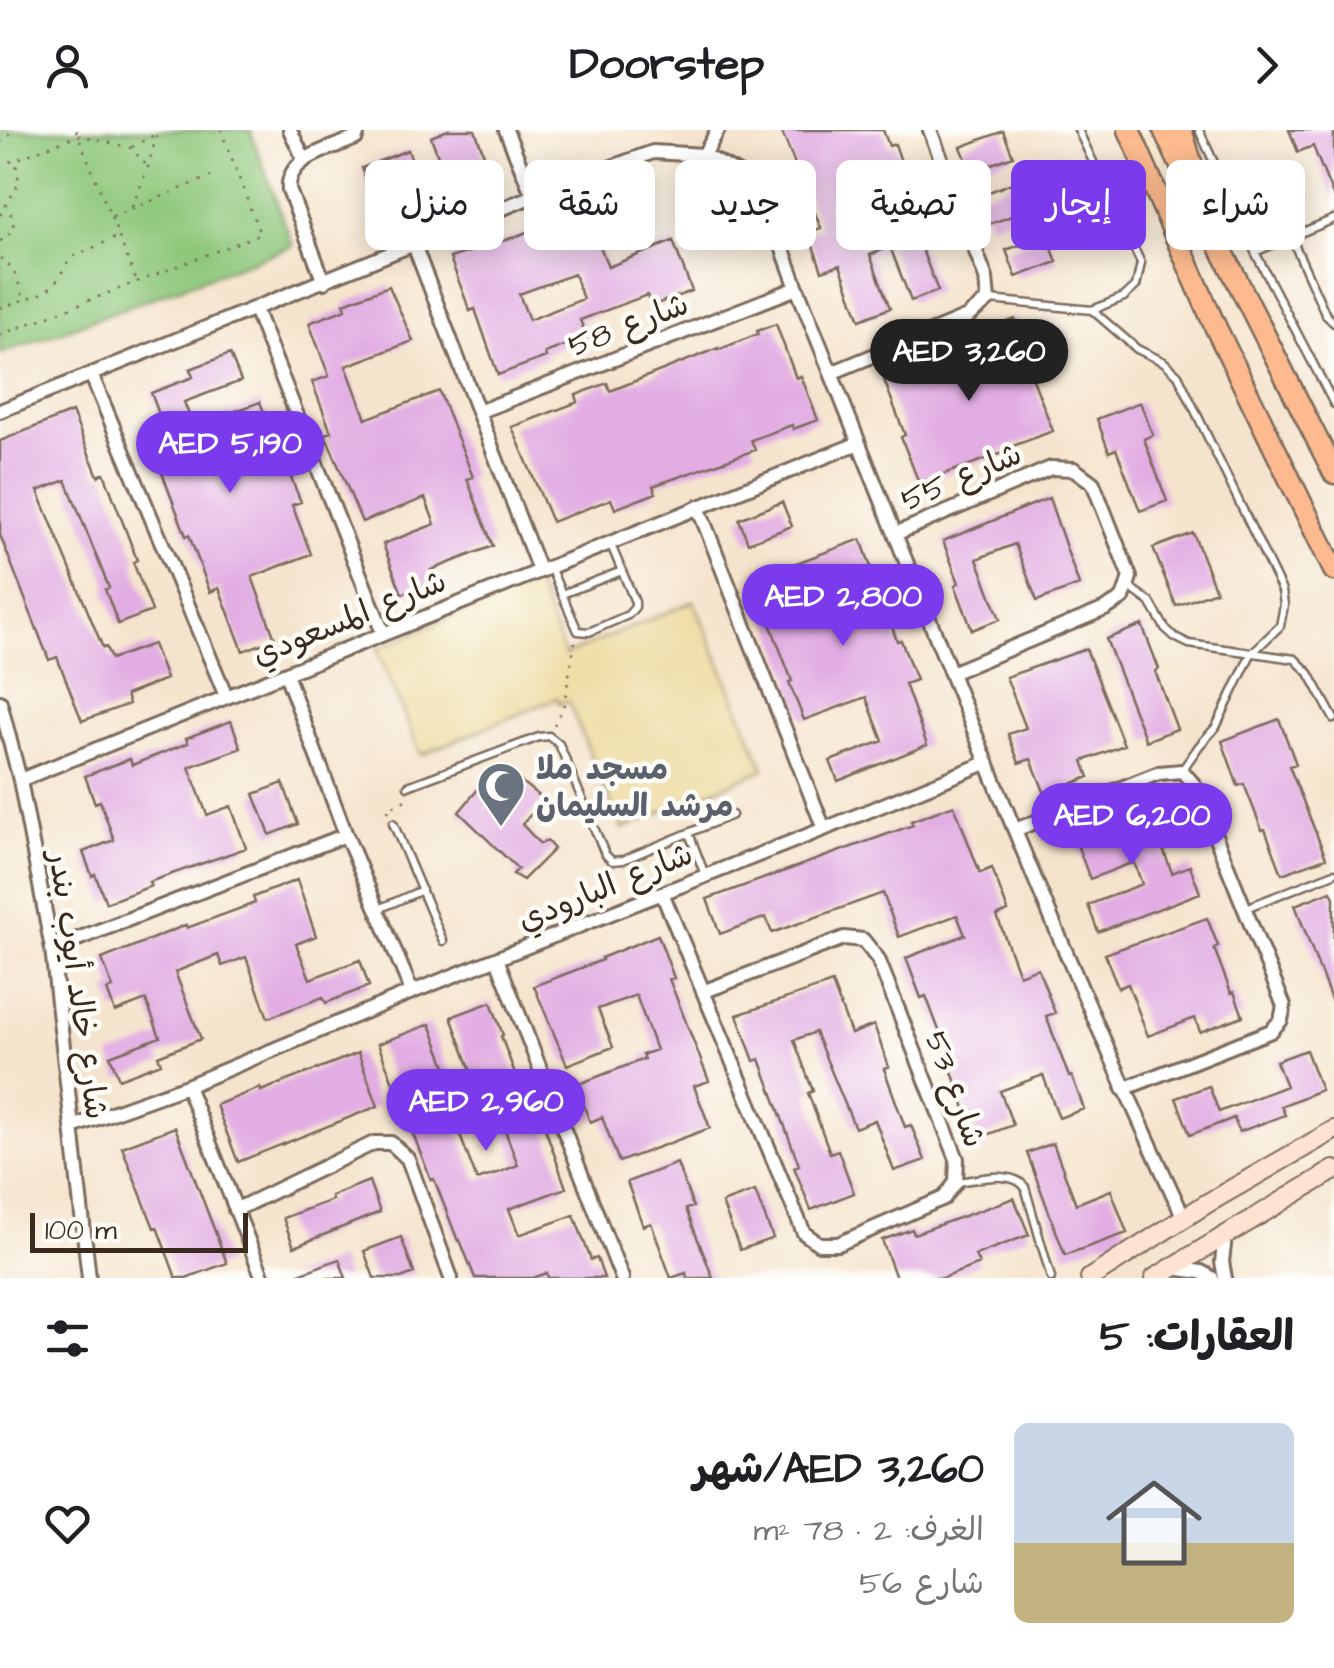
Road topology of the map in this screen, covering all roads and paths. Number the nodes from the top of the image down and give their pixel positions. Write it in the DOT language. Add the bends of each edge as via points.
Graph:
graph roads {
  1 [pos="16,130"];
  2 [pos="222,130"];
  3 [pos="290,130"];
  4 [pos="358,130"];
  5 [pos="506,130"];
  6 [pos="718,130"];
  7 [pos="930,130"];
  8 [pos="1078,130"];
  9 [pos="1128,130"];
  10 [pos="1164,130"];
  11 [pos="1181,130"];
  12 [pos="1199,130"];
  13 [pos="157,132"];
  14 [pos="77,133"];
  15 [pos="0,142"];
  16 [pos="131,148"];
  17 [pos="704,155"];
  18 [pos="304,159"];
  19 [pos="14,160"];
  20 [pos="631,160"];
  21 [pos="1178,160"];
  22 [pos="1190,160"];
  23 [pos="0,166"];
  24 [pos="148,168"];
  25 [pos="524,174"];
  26 [pos="212,176"];
  27 [pos="6,206"];
  28 [pos="131,209"];
  29 [pos="0,216"];
  30 [pos="111,217"];
  31 [pos="1334,218"];
  32 [pos="1305,231"];
  33 [pos="119,236"];
  34 [pos="0,241"];
  35 [pos="402,250"];
  36 [pos="416,250"];
  37 [pos="1222,250"];
  38 [pos="1260,250"];
  39 [pos="1297,250"];
  40 [pos="1255,252"];
  41 [pos="0,258"];
  42 [pos="137,282"];
  43 [pos="324,282"];
  44 [pos="797,288"];
  45 [pos="25,299"];
  46 [pos="988,300"];
  47 [pos="0,308"];
  48 [pos="255,309"];
  49 [pos="1092,310"];
  50 [pos="1334,323"];
  51 [pos="0,335"];
  52 [pos="91,374"];
  53 [pos="831,374"];
  54 [pos="1334,404"];
  55 [pos="0,411"];
  56 [pos="478,412"];
  57 [pos="859,443"];
  58 [pos="1334,474"];
  59 [pos="698,507"];
  60 [pos="895,534"];
  61 [pos="610,542"];
  62 [pos="544,568"];
  63 [pos="622,570"];
  64 [pos="1334,570"];
  65 [pos="1127,585"];
  66 [pos="562,594"];
  67 [pos="578,631"];
  68 [pos="383,633"];
  69 [pos="1251,654"];
  70 [pos="952,673"];
  71 [pos="286,674"];
  72 [pos="226,696"];
  73 [pos="0,702"];
  74 [pos="1334,718"];
  75 [pos="549,736"];
  76 [pos="986,763"];
  77 [pos="1182,771"];
  78 [pos="20,780"];
  79 [pos="408,786"];
  80 [pos="732,815"];
  81 [pos="394,822"];
  82 [pos="824,829"];
  83 [pos="1016,830"];
  84 [pos="689,833"];
  85 [pos="346,835"];
  86 [pos="1334,873"];
  87 [pos="706,876"];
  88 [pos="422,890"];
  89 [pos="662,893"];
  90 [pos="1246,908"];
  91 [pos="378,910"];
  92 [pos="443,942"];
  93 [pos="52,949"];
  94 [pos="497,960"];
  95 [pos="705,991"];
  96 [pos="412,992"];
  97 [pos="187,1086"];
  98 [pos="1124,1089"];
  99 [pos="72,1127"];
  100 [pos="1334,1146"];
  101 [pos="1290,1156"];
  102 [pos="956,1182"];
  103 [pos="1306,1187"];
  104 [pos="235,1210"];
  105 [pos="1184,1218"];
  106 [pos="1225,1237"];
  107 [pos="1172,1268"];
  108 [pos="89,1278"];
  109 [pos="263,1278"];
  110 [pos="451,1278"];
  111 [pos="622,1278"];
  112 [pos="1051,1278"];
  113 [pos="1090,1278"];
  114 [pos="1155,1278"];
  115 [pos="1212,1278"];
  116 [pos="1224,1278"];
  1 -- 15 [label="path"];
  2 -- 42 [label="path" via="260,234"];
  3 -- 18 [label="street"];
  4 -- 18 [label="street" via="356,138"];
  5 -- 25 [label="street"];
  6 -- 17 [label="street"];
  7 -- 46 [label="street" via="986,278"];
  8 -- 49 [label="lane" via="1141,263 1136,286"];
  9 -- 64 [label="main road"];
  10 -- 21 [label="main road"];
  11 -- 22 [label="main road"];
  12 -- 40 [label="lane"];
  13 -- 16 [label="path"];
  13 -- 24 [label="path"];
  14 -- 16 [label="path"];
  14 -- 19 [label="path"];
  14 -- 30 [label="path"];
  16 -- 24 [label="path"];
  17 -- 20 [label="street" via="653,152"];
  17 -- 44 [label="street" via="744,177 778,233"];
  18 -- 43 [label="street" via="292,171 289,190"];
  19 -- 23 [label="path"];
  19 -- 27 [label="path" via="19,183"];
  24 -- 28 [label="path"];
  26 -- 28 [label="path"];
  27 -- 29 [label="path"];
  27 -- 34 [label="path" via="14,223"];
  28 -- 30 [label="path"];
  30 -- 33 [label="path"];
  31 -- 32 [label="lane"];
  33 -- 42 [label="path"];
  33 -- 45 [label="path" via="76,254 50,289"];
  35 -- 43 [label="street"];
  36 -- 56 [label="street"];
  37 -- 58 [label="main road"];
  38 -- 40 [label="lane"];
  39 -- 50 [label="lane"];
  40 -- 54 [label="lane"];
  41 -- 45 [label="path" via="11,266"];
  42 -- 51 [label="path"];
  43 -- 48 [label="street"];
  44 -- 53 [label="street"];
  44 -- 56 [label="street, شارع 58"];
  45 -- 47 [label="path"];
  46 -- 49 [label="lane"];
  46 -- 53 [label="street" via="967,318"];
  48 -- 52 [label="street"];
  48 -- 68 [label="street"];
  49 -- 69 [label="lane" via="1178,375 1282,591 1280,626"];
  52 -- 55 [label="street"];
  52 -- 72 [label="street"];
  53 -- 57 [label="street"];
  56 -- 62 [label="street"];
  57 -- 59 [label="street, شارع المسعودي"];
  57 -- 60 [label="street"];
  59 -- 61 [label="street, شارع المسعودي"];
  59 -- 82 [label="street"];
  60 -- 65 [label="street, شارع 55" via="1051,468 1074,469 1093,482 1130,577"];
  60 -- 70 [label="street"];
  61 -- 62 [label="street, شارع المسعودي"];
  61 -- 63 [label="lane"];
  62 -- 66 [label="lane"];
  62 -- 68 [label="street, شارع المسعودي"];
  63 -- 66 [label="lane"];
  63 -- 67 [label="lane" via="636,602 633,611"];
  65 -- 69 [label="lane" via="1150,602 1175,637"];
  65 -- 70 [label="street" via="1123,598 1104,609"];
  66 -- 67 [label="lane"];
  67 -- 75 [label="path" via="564,704"];
  68 -- 71 [label="street, شارع المسعودي"];
  69 -- 74 [label="lane" via="1295,659"];
  69 -- 77 [label="lane" via="1216,727"];
  70 -- 76 [label="street"];
  71 -- 72 [label="street, شارع المسعودي"];
  71 -- 85 [label="street"];
  72 -- 78 [label="street, شارع المسعودي"];
  73 -- 78 [label="street, شارع خالد أيوب بندر"];
  75 -- 79 [label="lane"];
  75 -- 84 [label="lane" via="559,744 609,859"];
  76 -- 82 [label="street, شارع البارودي"];
  76 -- 83 [label="street"];
  77 -- 83 [label="street" via="1159,773"];
  77 -- 90 [label="street" via="1195,786"];
  78 -- 93 [label="street, شارع خالد أيوب بندر"];
  79 -- 81 [label="path" via="412,798 387,808"];
  80 -- 84 [label="lane"];
  81 -- 88 [label="lane"];
  82 -- 87 [label="street, شارع البارودي"];
  83 -- 98 [label="street"];
  84 -- 87 [label="lane"];
  85 -- 91 [label="street"];
  85 -- 93 [label="street"];
  86 -- 90 [label="lane"];
  87 -- 89 [label="street, شارع البارودي"];
  88 -- 91 [label="lane"];
  88 -- 92 [label="lane"];
  89 -- 94 [label="street, شارع البارودي"];
  89 -- 95 [label="street, شارع 53"];
  90 -- 98 [label="street" via="1284,1006 1282,1020 1271,1032"];
  91 -- 96 [label="street"];
  93 -- 99 [label="street, شارع خالد أيوب بندر"];
  94 -- 96 [label="street, شارع البارودي"];
  94 -- 111 [label="street"];
  95 -- 102 [label="street, شارع 53" via="844,938 864,940 878,960 956,1160"];
  95 -- 102 [label="street, شارع 53" via="804,1233 820,1244 838,1244 944,1198"];
  96 -- 97 [label="street, شارع البارودي"];
  97 -- 99 [label="street, شارع البارودي"];
  97 -- 104 [label="street"];
  98 -- 105 [label="street"];
  99 -- 108 [label="street, شارع خالد أيوب بندر"];
  100 -- 101 [label="street"];
  100 -- 103 [label="street"];
  101 -- 103 [label="street" via="1312,1159 1314,1174"];
  101 -- 105 [label="street"];
  102 -- 112 [label="lane" via="1021,1181"];
  103 -- 106 [label="street"];
  104 -- 109 [label="street"];
  104 -- 110 [label="street" via="374,1143 391,1143 408,1158"];
  105 -- 113 [label="street"];
  106 -- 107 [label="street"];
  106 -- 116 [label="street"];
  107 -- 114 [label="street"];
  107 -- 115 [label="street"];
}
